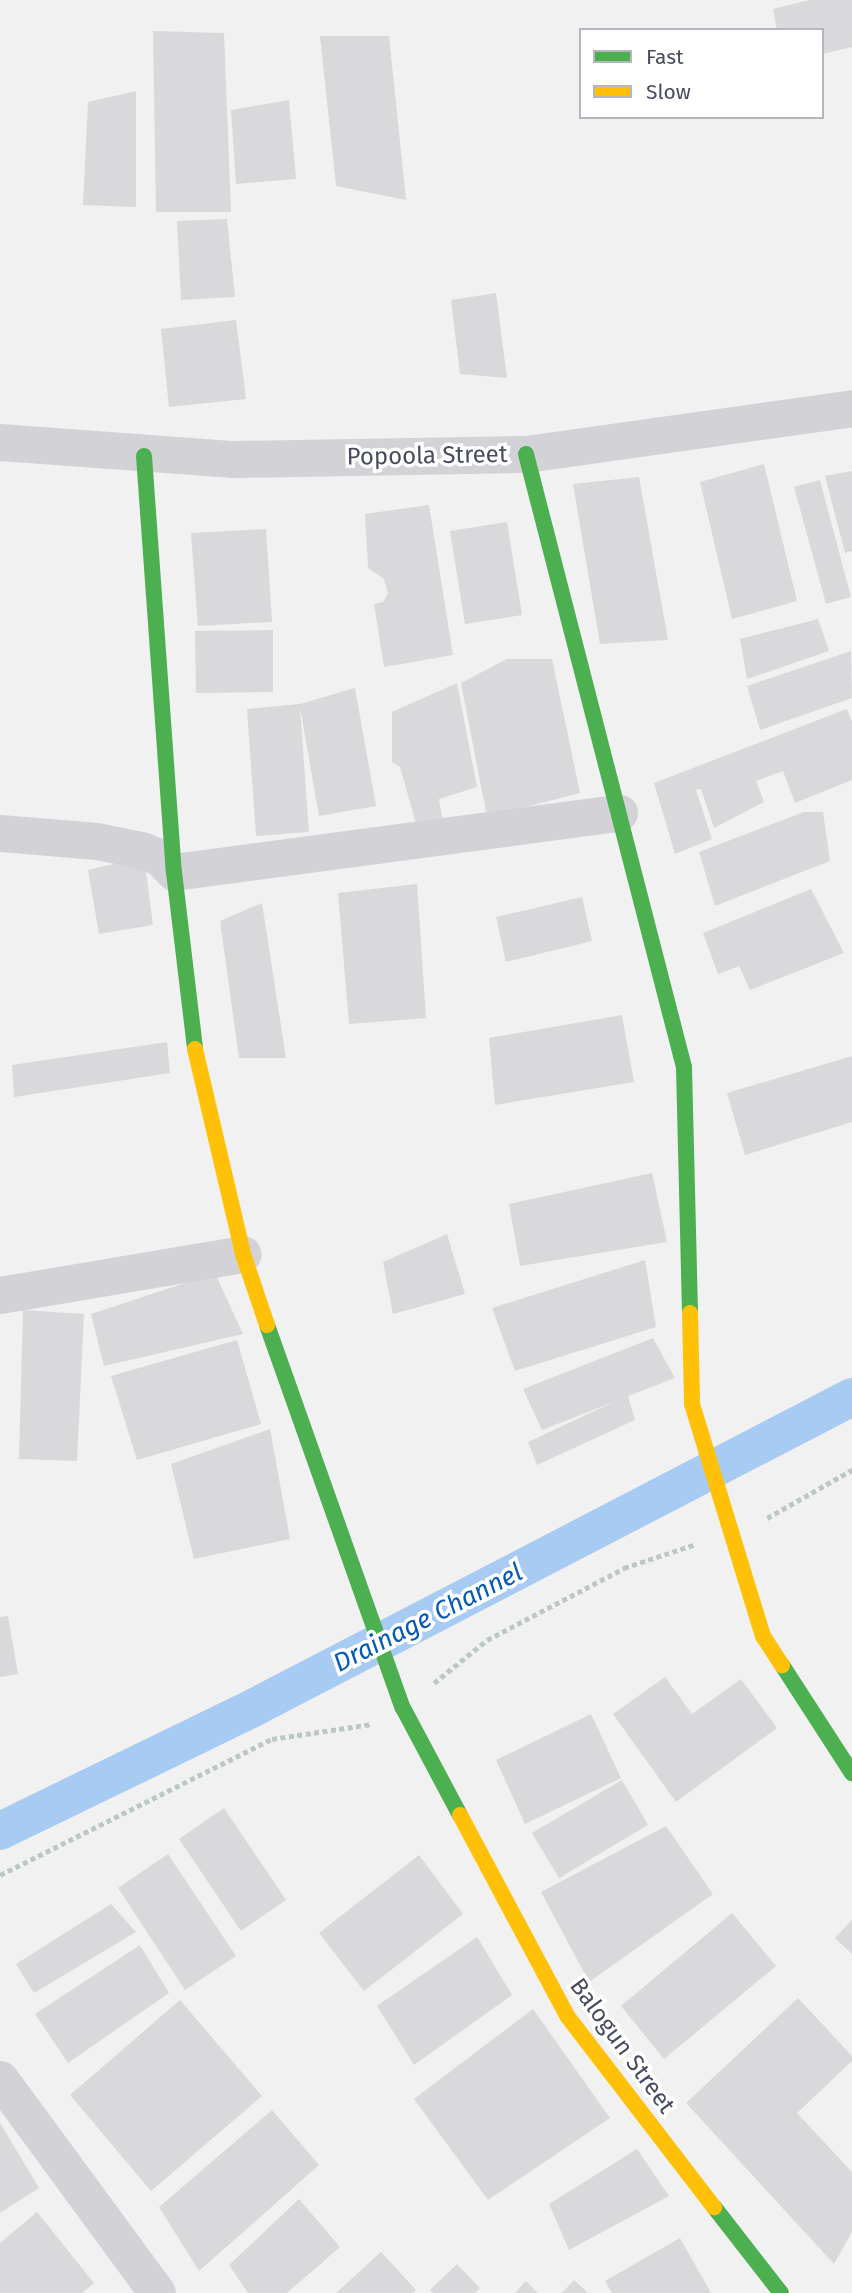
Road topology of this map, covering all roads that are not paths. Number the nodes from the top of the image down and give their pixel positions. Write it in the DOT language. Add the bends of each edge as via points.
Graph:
graph roads {
  1 [pos="852,408"];
  2 [pos="0,442"];
  3 [pos="526,454"];
  4 [pos="145,456"];
  5 [pos="619,813"];
  6 [pos="0,833"];
  7 [pos="174,872"];
  8 [pos="243,1254"];
  9 [pos="0,1295"];
  10 [pos="852,1773"];
  11 [pos="0,2079"];
  12 [pos="157,2293"];
  13 [pos="781,2293"];
  1 -- 3 [label="street, Popoola Street"];
  2 -- 4 [label="street, Popoola Street"];
  3 -- 4 [label="street, Popoola Street"];
  3 -- 5 [label="street"];
  4 -- 7 [label="street, Balogun Street"];
  5 -- 7 [label="street"];
  5 -- 10 [label="street" via="684,1067 692,1404 763,1636"];
  6 -- 7 [label="street" via="97,841 141,850 159,857"];
  7 -- 8 [label="street, Balogun Street" via="196,1061"];
  8 -- 9 [label="street"];
  8 -- 13 [label="street, Balogun Street" via="397,1696 568,2017"];
  11 -- 12 [label="street"];
}
